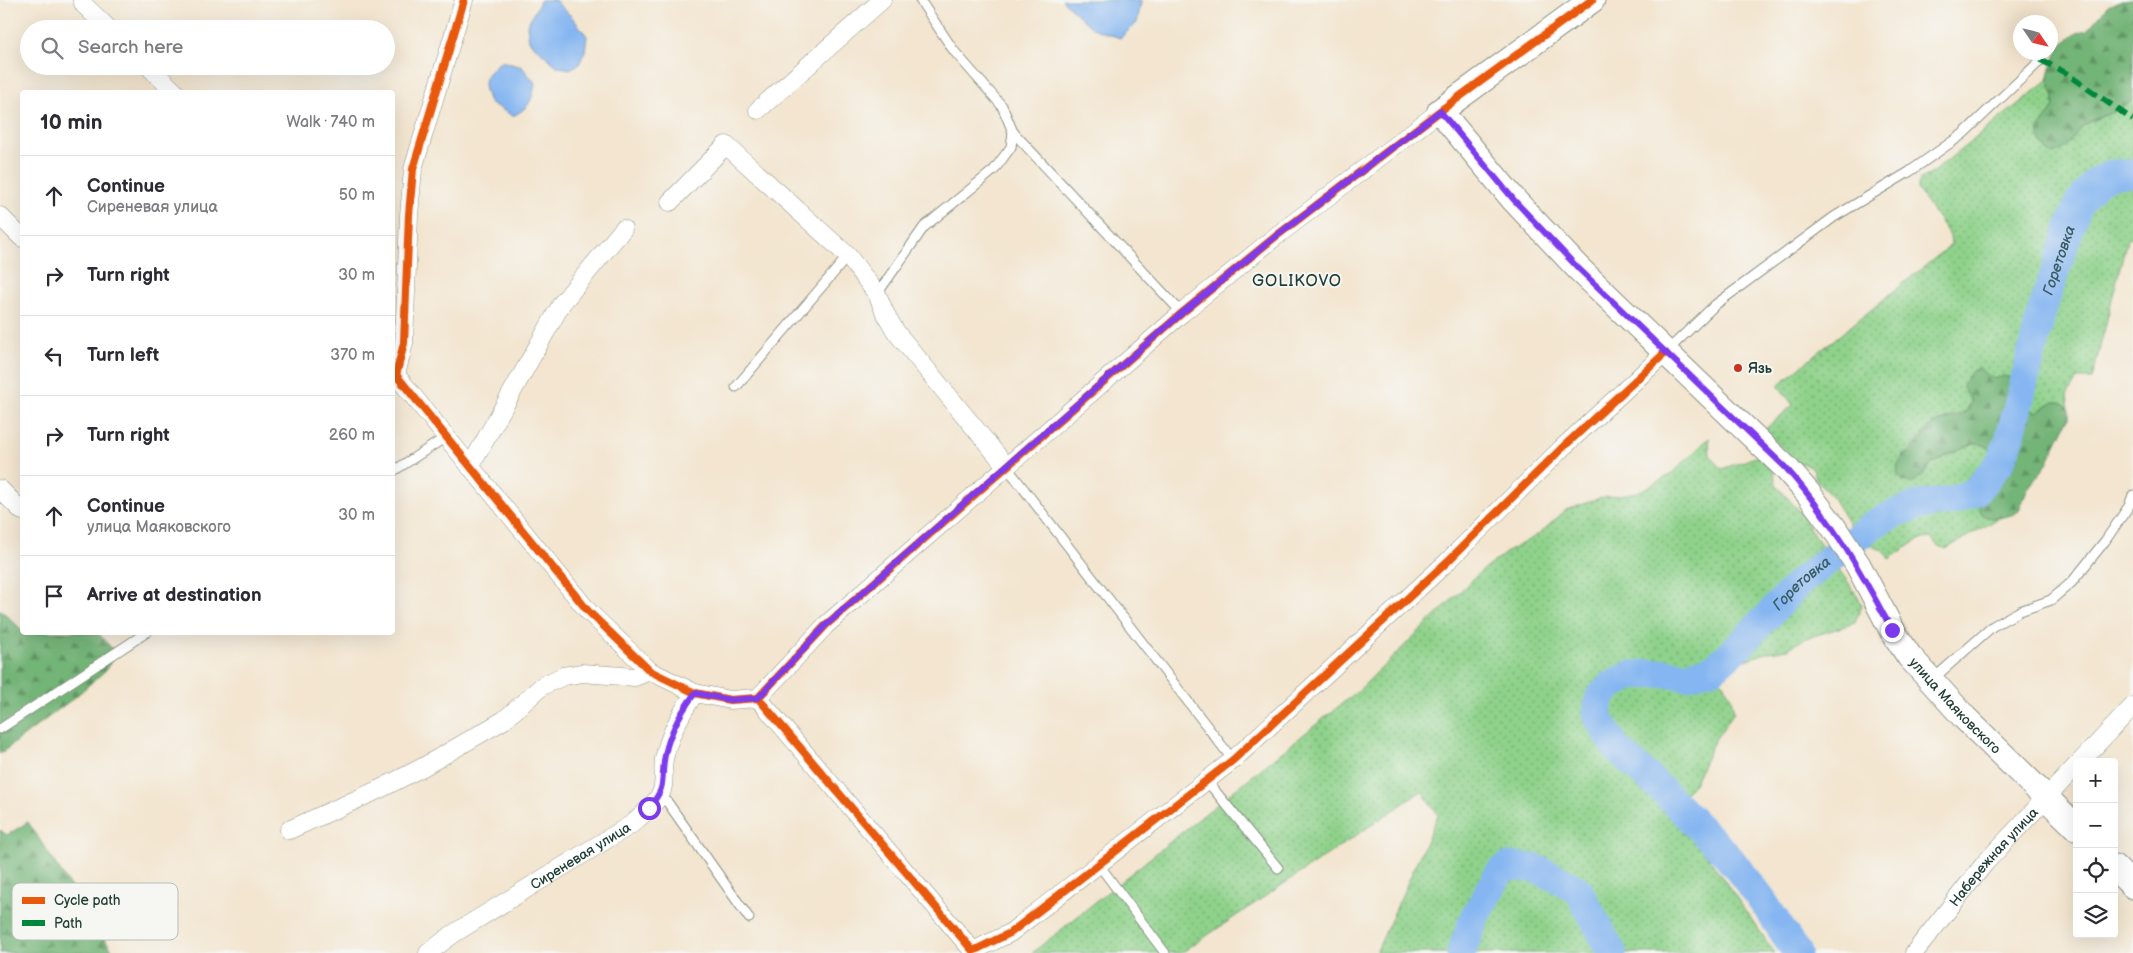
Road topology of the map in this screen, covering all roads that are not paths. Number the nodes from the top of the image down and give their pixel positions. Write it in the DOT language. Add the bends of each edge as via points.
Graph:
graph roads {
  1 [pos="82,0"];
  2 [pos="464,0"];
  3 [pos="882,0"];
  4 [pos="920,0"];
  5 [pos="1592,0"];
  6 [pos="99,20"];
  7 [pos="2041,60"];
  8 [pos="157,75"];
  9 [pos="173,90"];
  10 [pos="758,110"];
  11 [pos="1440,111"];
  12 [pos="1013,132"];
  13 [pos="670,202"];
  14 [pos="0,216"];
  15 [pos="623,229"];
  16 [pos="20,236"];
  17 [pos="848,256"];
  18 [pos="877,294"];
  19 [pos="1182,313"];
  20 [pos="1666,353"];
  21 [pos="395,369"];
  22 [pos="395,373"];
  23 [pos="736,387"];
  24 [pos="446,437"];
  25 [pos="1006,466"];
  26 [pos="470,467"];
  27 [pos="395,470"];
  28 [pos="0,489"];
  29 [pos="2133,495"];
  30 [pos="20,509"];
  31 [pos="143,635"];
  32 [pos="650,671"];
  33 [pos="1931,680"];
  34 [pos="695,693"];
  35 [pos="758,698"];
  36 [pos="2133,706"];
  37 [pos="0,729"];
  38 [pos="2084,758"];
  39 [pos="1233,760"];
  40 [pos="2073,769"];
  41 [pos="1207,781"];
  42 [pos="661,793"];
  43 [pos="2047,797"];
  44 [pos="2073,824"];
  45 [pos="288,830"];
  46 [pos="1099,865"];
  47 [pos="1278,868"];
  48 [pos="2118,871"];
  49 [pos="2133,886"];
  50 [pos="749,918"];
  51 [pos="972,952"];
  52 [pos="428,953"];
  53 [pos="1165,953"];
  54 [pos="1914,953"];
  1 -- 6 [label="street"];
  2 -- 21 [label="street" via="413,169 404,343"];
  3 -- 10 [label="street"];
  4 -- 12 [label="lane" via="954,51 1002,106"];
  5 -- 11 [label="street"];
  7 -- 20 [label="lane" via="1963,134 1826,223 1715,305"];
  8 -- 9 [label="street"];
  11 -- 19 [label="street" via="1275,237"];
  11 -- 20 [label="street, улица Маяковского" via="1514,200 1578,268"];
  12 -- 18 [label="lane" via="1011,147 994,170 924,227"];
  12 -- 19 [label="lane"];
  13 -- 17 [label="street" via="726,145"];
  14 -- 16 [label="street"];
  15 -- 26 [label="street" via="562,303"];
  17 -- 18 [label="street"];
  17 -- 23 [label="lane"];
  18 -- 25 [label="street" via="896,332"];
  19 -- 25 [label="street"];
  20 -- 33 [label="street, улица Маяковского" via="1808,493 1858,565 1909,656"];
  20 -- 39 [label="street" via="1561,449 1441,568"];
  22 -- 24 [label="street"];
  24 -- 26 [label="street"];
  24 -- 27 [label="lane"];
  25 -- 35 [label="street" via="826,625"];
  25 -- 39 [label="lane"];
  26 -- 32 [label="street" via="588,611"];
  28 -- 30 [label="street"];
  29 -- 33 [label="lane" via="2105,541 2072,582 2051,600 2020,611 1993,626"];
  31 -- 37 [label="lane"];
  32 -- 34 [label="street"];
  32 -- 45 [label="street" via="635,677 563,676 542,686 504,720 423,767"];
  33 -- 43 [label="street, улица Маяковского" via="1965,718"];
  34 -- 35 [label="street" via="730,700"];
  34 -- 42 [label="street" via="682,710 672,735 664,760"];
  35 -- 51 [label="street"];
  36 -- 38 [label="street"];
  39 -- 41 [label="street"];
  40 -- 43 [label="street, Набережная улица"];
  41 -- 46 [label="street"];
  41 -- 47 [label="lane"];
  42 -- 50 [label="lane"];
  42 -- 52 [label="street, Сиреневая улица" via="632,824 453,934"];
  43 -- 44 [label="street, улица Маяковского"];
  43 -- 54 [label="street, Набережная улица" via="1985,863"];
  46 -- 51 [label="street" via="1010,933"];
  46 -- 53 [label="lane"];
  48 -- 49 [label="street"];
}
